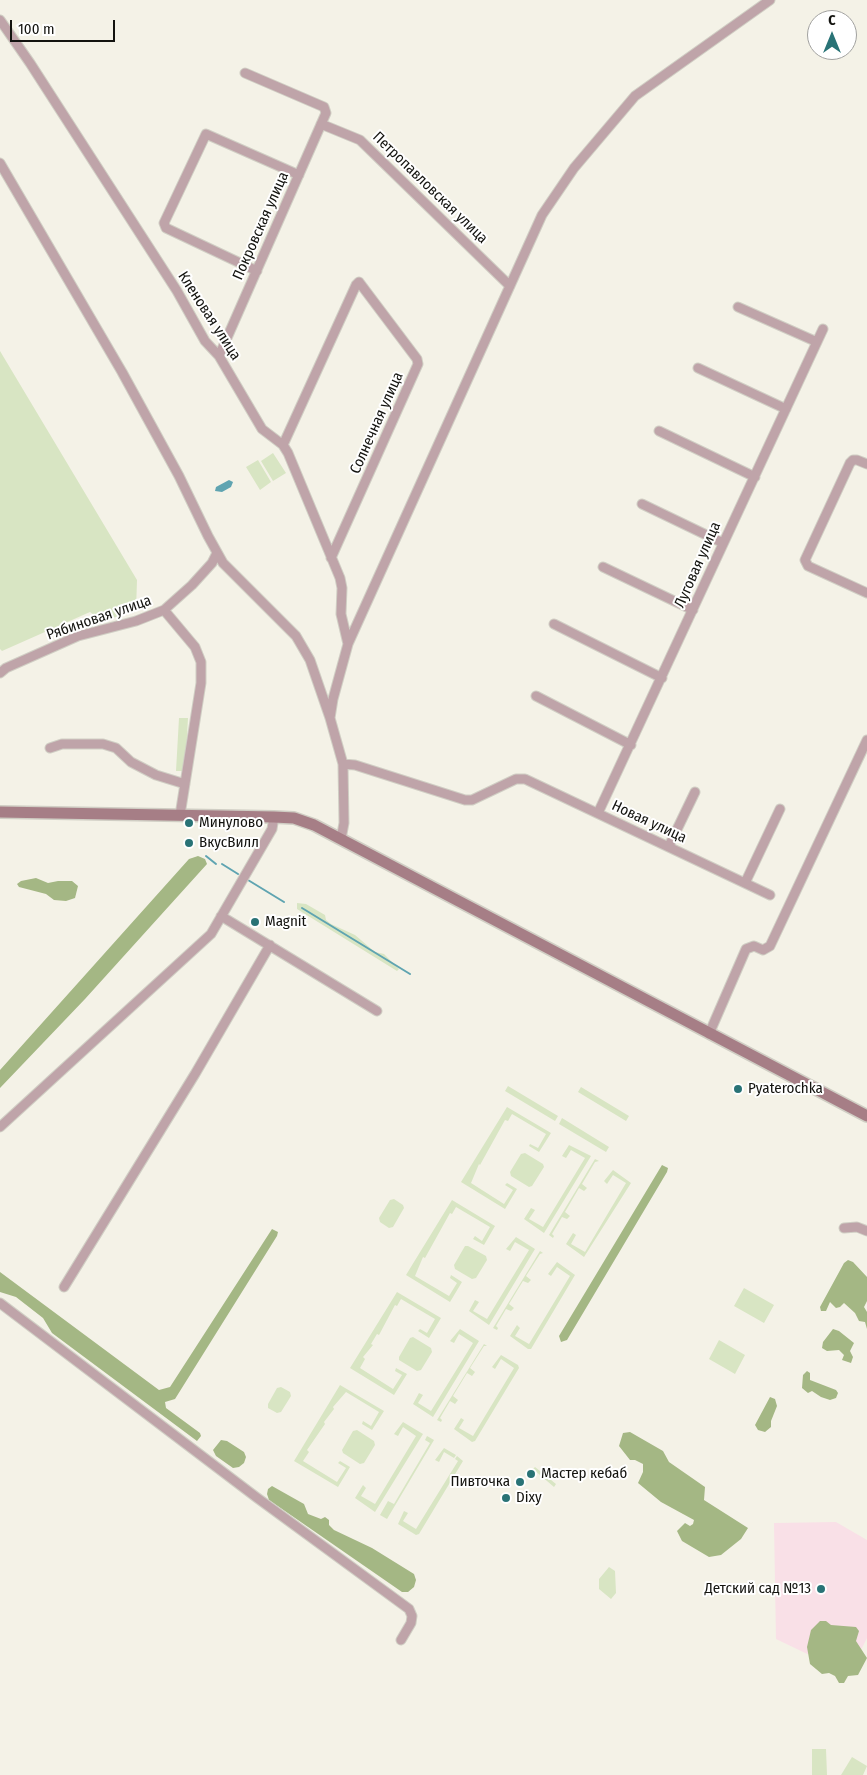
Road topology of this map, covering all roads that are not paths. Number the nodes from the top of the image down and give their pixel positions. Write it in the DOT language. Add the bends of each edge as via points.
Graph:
graph roads {
  1 [pos="770,0"];
  2 [pos="0,20"];
  3 [pos="245,73"];
  4 [pos="321,124"];
  5 [pos="0,163"];
  6 [pos="299,175"];
  7 [pos="257,270"];
  8 [pos="510,286"];
  9 [pos="738,307"];
  10 [pos="823,329"];
  11 [pos="817,342"];
  12 [pos="219,356"];
  13 [pos="698,368"];
  14 [pos="786,409"];
  15 [pos="659,431"];
  16 [pos="284,445"];
  17 [pos="867,464"];
  18 [pos="755,477"];
  19 [pos="642,504"];
  20 [pos="723,543"];
  21 [pos="217,553"];
  22 [pos="331,558"];
  23 [pos="603,567"];
  24 [pos="867,593"];
  25 [pos="164,610"];
  26 [pos="694,610"];
  27 [pos="554,624"];
  28 [pos="348,644"];
  29 [pos="0,673"];
  30 [pos="662,678"];
  31 [pos="536,696"];
  32 [pos="330,718"];
  33 [pos="867,740"];
  34 [pos="631,745"];
  35 [pos="50,748"];
  36 [pos="343,764"];
  37 [pos="185,784"];
  38 [pos="695,792"];
  39 [pos="780,809"];
  40 [pos="0,812"];
  41 [pos="598,813"];
  42 [pos="180,815"];
  43 [pos="274,817"];
  44 [pos="341,839"];
  45 [pos="669,846"];
  46 [pos="745,883"];
  47 [pos="770,895"];
  48 [pos="221,916"];
  49 [pos="270,946"];
  50 [pos="377,1011"];
  51 [pos="709,1034"];
  52 [pos="867,1116"];
  53 [pos="0,1127"];
  54 [pos="844,1228"];
  55 [pos="867,1231"];
  56 [pos="64,1287"];
  57 [pos="0,1303"];
  58 [pos="401,1640"];
  1 -- 8 [label="street" via="635,96 574,168 542,215"];
  2 -- 12 [label="street, Кленовая улица" via="177,291 205,341"];
  3 -- 4 [label="street, Покровская улица" via="324,108 326,113"];
  4 -- 6 [label="street, Покровская улица"];
  4 -- 8 [label="street, Петропавловская улица" via="360,140"];
  5 -- 21 [label="street" via="180,476"];
  6 -- 7 [label="street, Покровская улица"];
  6 -- 7 [label="street" via="206,134 164,223 166,228"];
  7 -- 12 [label="street, Покровская улица"];
  8 -- 28 [label="street"];
  9 -- 11 [label="street"];
  10 -- 11 [label="street, Луговая улица"];
  11 -- 14 [label="street, Луговая улица"];
  12 -- 16 [label="street, Кленовая улица" via="262,429"];
  13 -- 14 [label="street"];
  14 -- 18 [label="street, Луговая улица"];
  15 -- 18 [label="street"];
  16 -- 22 [label="street"];
  16 -- 22 [label="street, Солнечная улица" via="359,282 418,364"];
  17 -- 24 [label="street" via="857,460 850,463 805,560 808,566"];
  18 -- 20 [label="street, Луговая улица"];
  19 -- 20 [label="street"];
  20 -- 26 [label="street, Луговая улица"];
  21 -- 25 [label="street, Рябиновая улица" via="192,585"];
  21 -- 32 [label="street" via="240,581 296,636 310,660"];
  22 -- 28 [label="street" via="342,588 342,614"];
  23 -- 26 [label="street"];
  25 -- 29 [label="street, Рябиновая улица" via="78,636"];
  25 -- 37 [label="street" via="195,647 201,662 201,683"];
  26 -- 30 [label="street, Луговая улица"];
  27 -- 30 [label="street"];
  28 -- 32 [label="street"];
  30 -- 34 [label="street, Луговая улица"];
  31 -- 34 [label="street"];
  32 -- 36 [label="street"];
  33 -- 51 [label="street" via="770,946 763,950 754,946 746,949"];
  34 -- 41 [label="street, Луговая улица"];
  35 -- 37 [label="street" via="62,744 103,744 116,748 131,762 156,775"];
  36 -- 41 [label="street, Новая улица" via="465,800 472,800 516,779 525,780"];
  36 -- 44 [label="street" via="344,823"];
  37 -- 42 [label="street"];
  38 -- 45 [label="street"];
  39 -- 46 [label="street"];
  40 -- 42 [label="main road"];
  41 -- 45 [label="street, Новая улица"];
  42 -- 43 [label="main road"];
  43 -- 44 [label="main road" via="299,820"];
  43 -- 48 [label="street" via="272,829"];
  44 -- 51 [label="main road"];
  45 -- 46 [label="street, Новая улица"];
  46 -- 47 [label="street, Новая улица"];
  48 -- 49 [label="street"];
  48 -- 53 [label="street" via="211,934"];
  49 -- 50 [label="street"];
  49 -- 56 [label="street"];
  51 -- 52 [label="main road"];
  54 -- 55 [label="street" via="856,1227"];
  57 -- 58 [label="street" via="409,1609 411,1623"];
}
